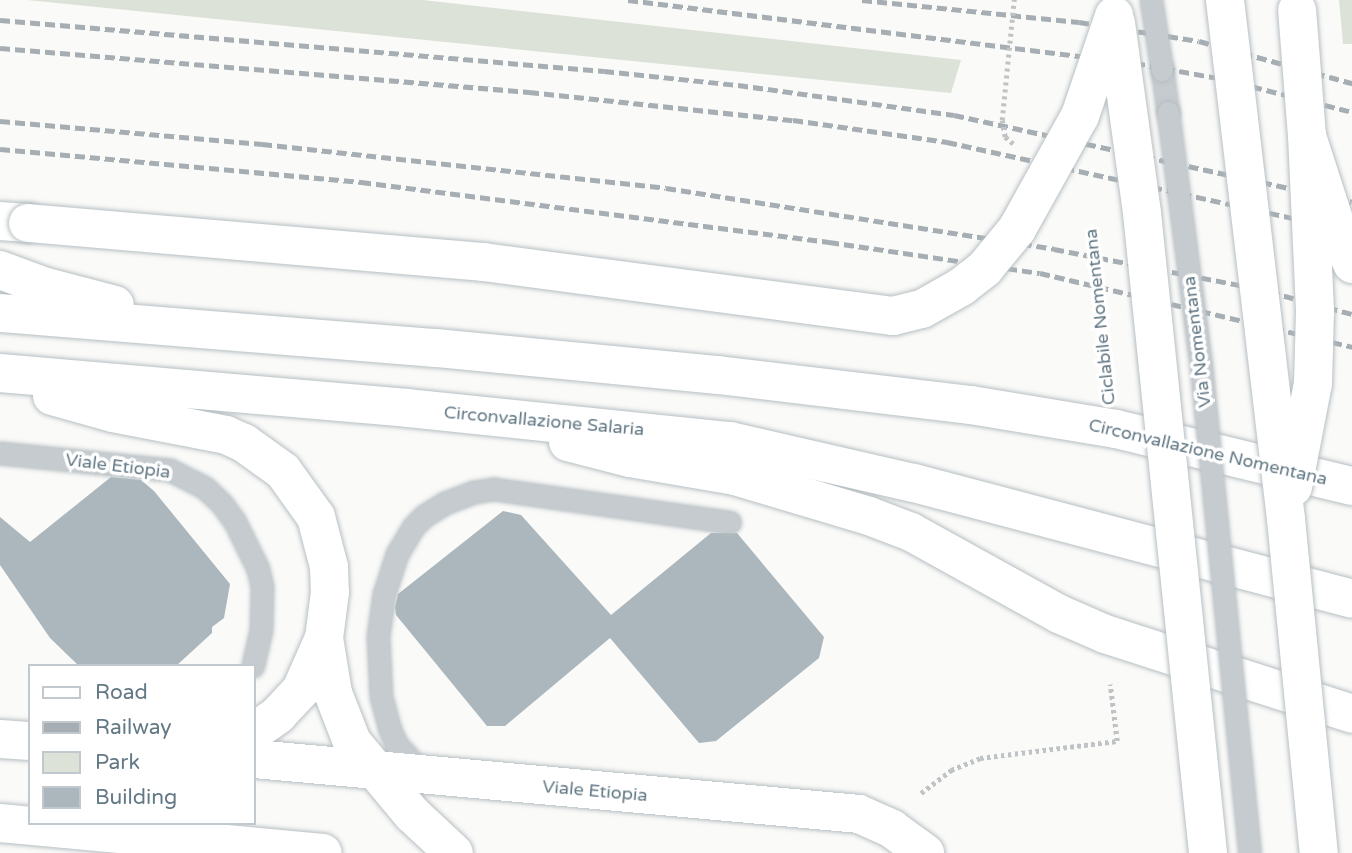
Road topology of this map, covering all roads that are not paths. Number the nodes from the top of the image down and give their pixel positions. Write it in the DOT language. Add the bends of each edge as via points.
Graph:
graph roads {
  1 [pos="1151,0"];
  2 [pos="1225,0"];
  3 [pos="1296,5"];
  4 [pos="1114,8"];
  5 [pos="1307,136"];
  6 [pos="14,222"];
  7 [pos="1352,264"];
  8 [pos="0,270"];
  9 [pos="0,313"];
  10 [pos="218,332"];
  11 [pos="0,375"];
  12 [pos="464,414"];
  13 [pos="0,453"];
  14 [pos="1352,485"];
  15 [pos="1286,519"];
  16 [pos="730,522"];
  17 [pos="1352,599"];
  18 [pos="324,638"];
  19 [pos="253,664"];
  20 [pos="1352,714"];
  21 [pos="256,731"];
  22 [pos="0,739"];
  23 [pos="28,741"];
  24 [pos="256,759"];
  25 [pos="373,770"];
  26 [pos="428,777"];
  27 [pos="0,822"];
  28 [pos="28,825"];
  29 [pos="31,825"];
  30 [pos="323,853"];
  31 [pos="454,853"];
  32 [pos="925,853"];
  33 [pos="1208,853"];
  34 [pos="1250,853"];
  35 [pos="1319,853"];
  1 -- 34 [label="lane, Via Nomentana, bridge" via="1201,366"];
  2 -- 15 [label="main road, bridge"];
  3 -- 5 [label="main road, bridge"];
  4 -- 6 [label="main road, bridge" via="1080,116 1017,229 985,268 935,304 892,316 483,262"];
  4 -- 33 [label="main road, bridge" via="1142,213"];
  5 -- 7 [label="main road, bridge"];
  5 -- 15 [label="main road, bridge" via="1315,351 1308,413"];
  8 -- 10 [label="main road" via="46,287"];
  9 -- 10 [label="main road"];
  10 -- 14 [label="main road, Circonvallazione Nomentana" via="705,373 971,405 1116,429"];
  11 -- 12 [label="main road, Circonvallazione Salaria"];
  11 -- 18 [label="main road" via="113,413 226,435 266,456 316,517 325,546 330,592"];
  12 -- 17 [label="main road, Circonvallazione Salaria" via="730,441 890,477"];
  12 -- 20 [label="main road" via="630,458 735,476 869,516 911,532 1059,614 1105,634"];
  13 -- 19 [label="lane, Viale Etiopia" via="159,468 205,488 234,522 258,569 261,630"];
  15 -- 35 [label="main road, bridge"];
  16 -- 26 [label="lane" via="494,489 454,500 424,516 397,554 384,594 378,636 381,696 390,730 397,745"];
  18 -- 21 [label="main road" via="301,690"];
  18 -- 25 [label="main road" via="339,714"];
  22 -- 23 [label="main road"];
  24 -- 25 [label="main road, Viale Etiopia"];
  25 -- 26 [label="main road, Viale Etiopia"];
  25 -- 31 [label="main road"];
  26 -- 32 [label="main road, Viale Etiopia" via="859,814 892,829"];
  27 -- 28 [label="main road"];
  29 -- 30 [label="main road"];
}
